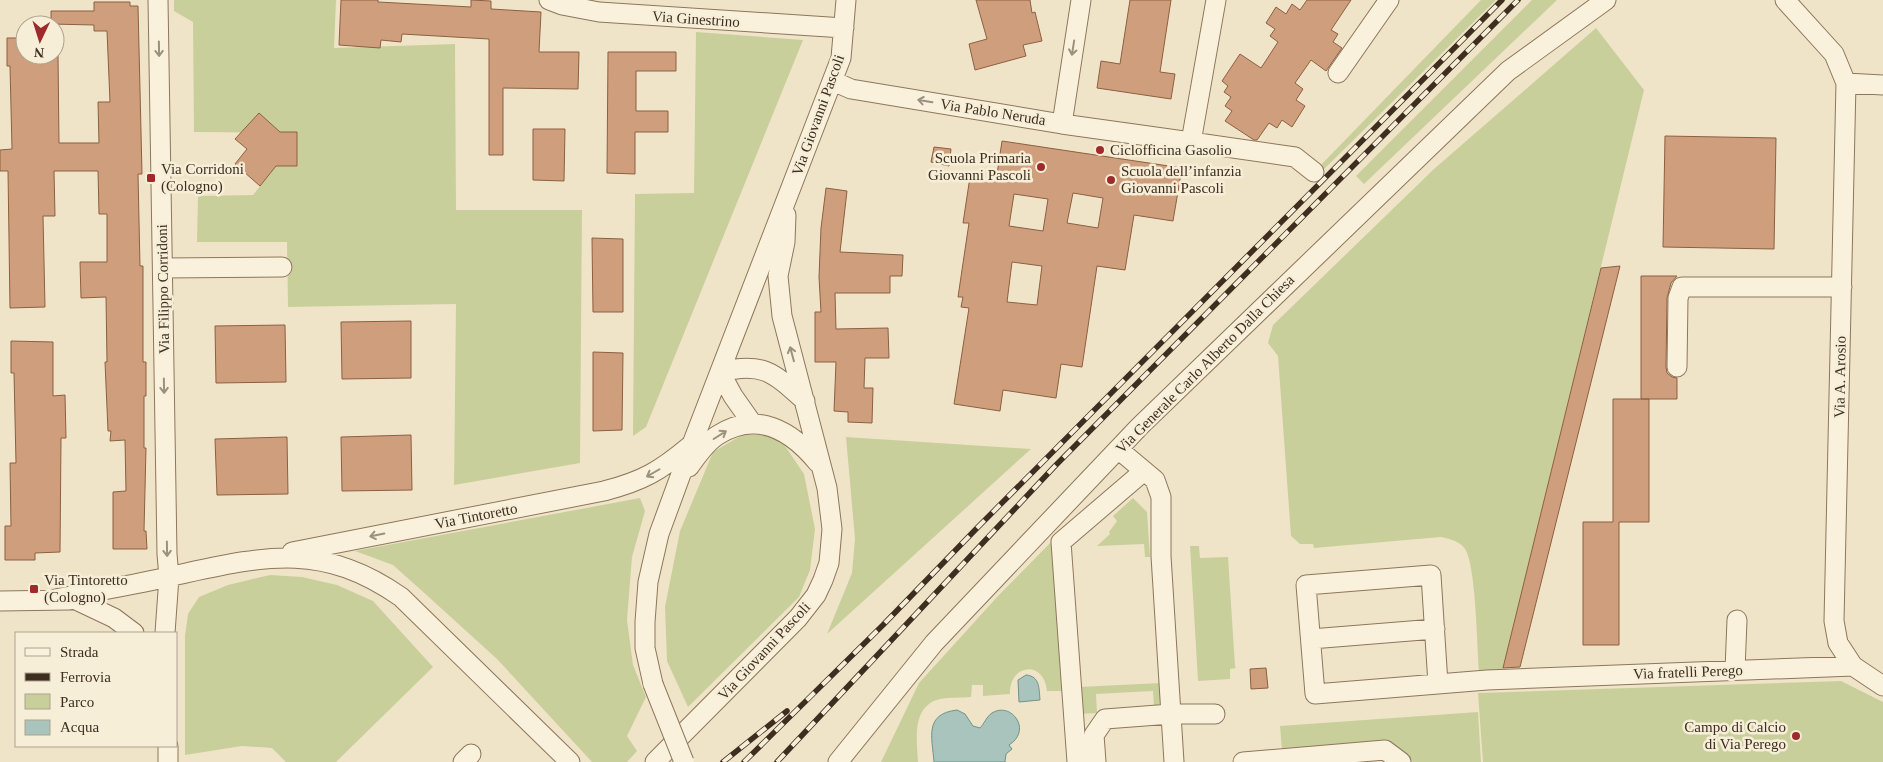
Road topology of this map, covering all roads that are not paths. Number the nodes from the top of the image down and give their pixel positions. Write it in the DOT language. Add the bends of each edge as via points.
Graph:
graph roads {
  1 [pos="158,0"];
  2 [pos="549,0"];
  3 [pos="846,0"];
  4 [pos="1081,0"];
  5 [pos="1216,0"];
  6 [pos="1389,0"];
  7 [pos="1606,0"];
  8 [pos="1785,0"];
  9 [pos="844,28"];
  10 [pos="1338,73"];
  11 [pos="833,81"];
  12 [pos="1846,84"];
  13 [pos="1883,85"];
  14 [pos="1062,124"];
  15 [pos="1191,142"];
  16 [pos="1314,172"];
  17 [pos="786,200"];
  18 [pos="282,267"];
  19 [pos="163,268"];
  20 [pos="1842,287"];
  21 [pos="1677,367"];
  22 [pos="720,372"];
  23 [pos="805,401"];
  24 [pos="752,423"];
  25 [pos="692,444"];
  26 [pos="1118,450"];
  27 [pos="822,468"];
  28 [pos="1144,471"];
  29 [pos="677,484"];
  30 [pos="248,560"];
  31 [pos="169,577"];
  32 [pos="56,599"];
  33 [pos="0,600"];
  34 [pos="76,600"];
  35 [pos="1737,620"];
  36 [pos="1435,629"];
  37 [pos="133,632"];
  38 [pos="165,632"];
  39 [pos="1311,639"];
  40 [pos="1853,666"];
  41 [pos="1735,670"];
  42 [pos="1438,684"];
  43 [pos="1883,686"];
  44 [pos="1171,714"];
  45 [pos="1215,714"];
  46 [pos="168,747"];
  47 [pos="168,762"];
  48 [pos="570,762"];
  49 [pos="656,762"];
  50 [pos="684,762"];
  51 [pos="838,762"];
  52 [pos="1077,762"];
  53 [pos="1096,762"];
  54 [pos="1174,762"];
  55 [pos="1243,762"];
  56 [pos="1401,762"];
  1 -- 19 [label="street, Via Filippo Corridoni, one-way"];
  2 -- 9 [label="street, Via Ginestrino" via="600,12"];
  3 -- 9 [label="street, Via Giovanni Pascoli"];
  4 -- 14 [label="street, Via Pablo Neruda, one-way"];
  5 -- 15 [label="street"];
  6 -- 10 [label="street"];
  7 -- 26 [label="street, Via Generale Carlo Alberto Dalla Chiesa" via="1508,71"];
  8 -- 12 [label="street" via="1834,54"];
  9 -- 11 [label="street, Via Giovanni Pascoli" via="841,58"];
  14 -- 11 [label="street, Via Pablo Neruda, one-way" via="851,89"];
  11 -- 17 [label="street, Via Giovanni Pascoli"];
  12 -- 13 [label="street"];
  12 -- 20 [label="street, Via A. Arosio"];
  14 -- 15 [label="street"];
  15 -- 16 [label="street" via="1295,157"];
  17 -- 22 [label="street, Via Giovanni Pascoli"];
  23 -- 17 [label="street, Via Giovanni Pascoli, one-way" via="779,296"];
  18 -- 19 [label="street"];
  19 -- 31 [label="street, Via Filippo Corridoni, one-way"];
  20 -- 21 [label="street" via="1682,287 1678,298"];
  20 -- 40 [label="street, Via A. Arosio" via="1834,621 1838,643"];
  22 -- 23 [label="street" via="742,367 763,370"];
  22 -- 24 [label="street"];
  22 -- 25 [label="street, Via Giovanni Pascoli"];
  23 -- 27 [label="street, Via Giovanni Pascoli"];
  24 -- 27 [label="street" via="790,435"];
  29 -- 24 [label="street, one-way" via="716,435"];
  25 -- 29 [label="street, Via Giovanni Pascoli"];
  25 -- 30 [label="street, Via Tintoretto, one-way" via="650,475 604,492"];
  26 -- 28 [label="street"];
  26 -- 51 [label="street, Via Generale Carlo Alberto Dalla Chiesa" via="934,643"];
  27 -- 49 [label="street, Via Giovanni Pascoli" via="832,529 828,563 816,594 786,631"];
  28 -- 44 [label="street" via="1155,480 1161,497 1161,556"];
  28 -- 52 [label="street" via="1061,542"];
  29 -- 50 [label="street, Via Giovanni Pascoli, bridge" via="659,534 648,582 644,635 653,684"];
  30 -- 31 [label="street, Via Tintoretto"];
  30 -- 48 [label="street, Via Tintoretto" via="290,557 326,562 387,587"];
  31 -- 32 [label="street, Via Tintoretto"];
  31 -- 34 [label="street, Via Tintoretto" via="149,592 129,598 104,602"];
  31 -- 38 [label="street, Via Filippo Corridoni"];
  32 -- 33 [label="street, Via Tintoretto"];
  32 -- 34 [label="street, Via Tintoretto"];
  34 -- 37 [label="street, Via Tintoretto" via="114,618"];
  35 -- 41 [label="street"];
  36 -- 39 [label="street"];
  36 -- 39 [label="street" via="1432,575 1306,585"];
  36 -- 42 [label="street"];
  39 -- 42 [label="street, Via fratelli Perego" via="1315,694"];
  40 -- 41 [label="street, Via fratelli Perego"];
  40 -- 43 [label="street"];
  41 -- 42 [label="street, Via fratelli Perego"];
  44 -- 45 [label="street"];
  44 -- 53 [label="street" via="1104,719 1094,735"];
  44 -- 54 [label="street"];
  46 -- 47 [label="street"];
  55 -- 56 [label="street" via="1385,750"];
}
